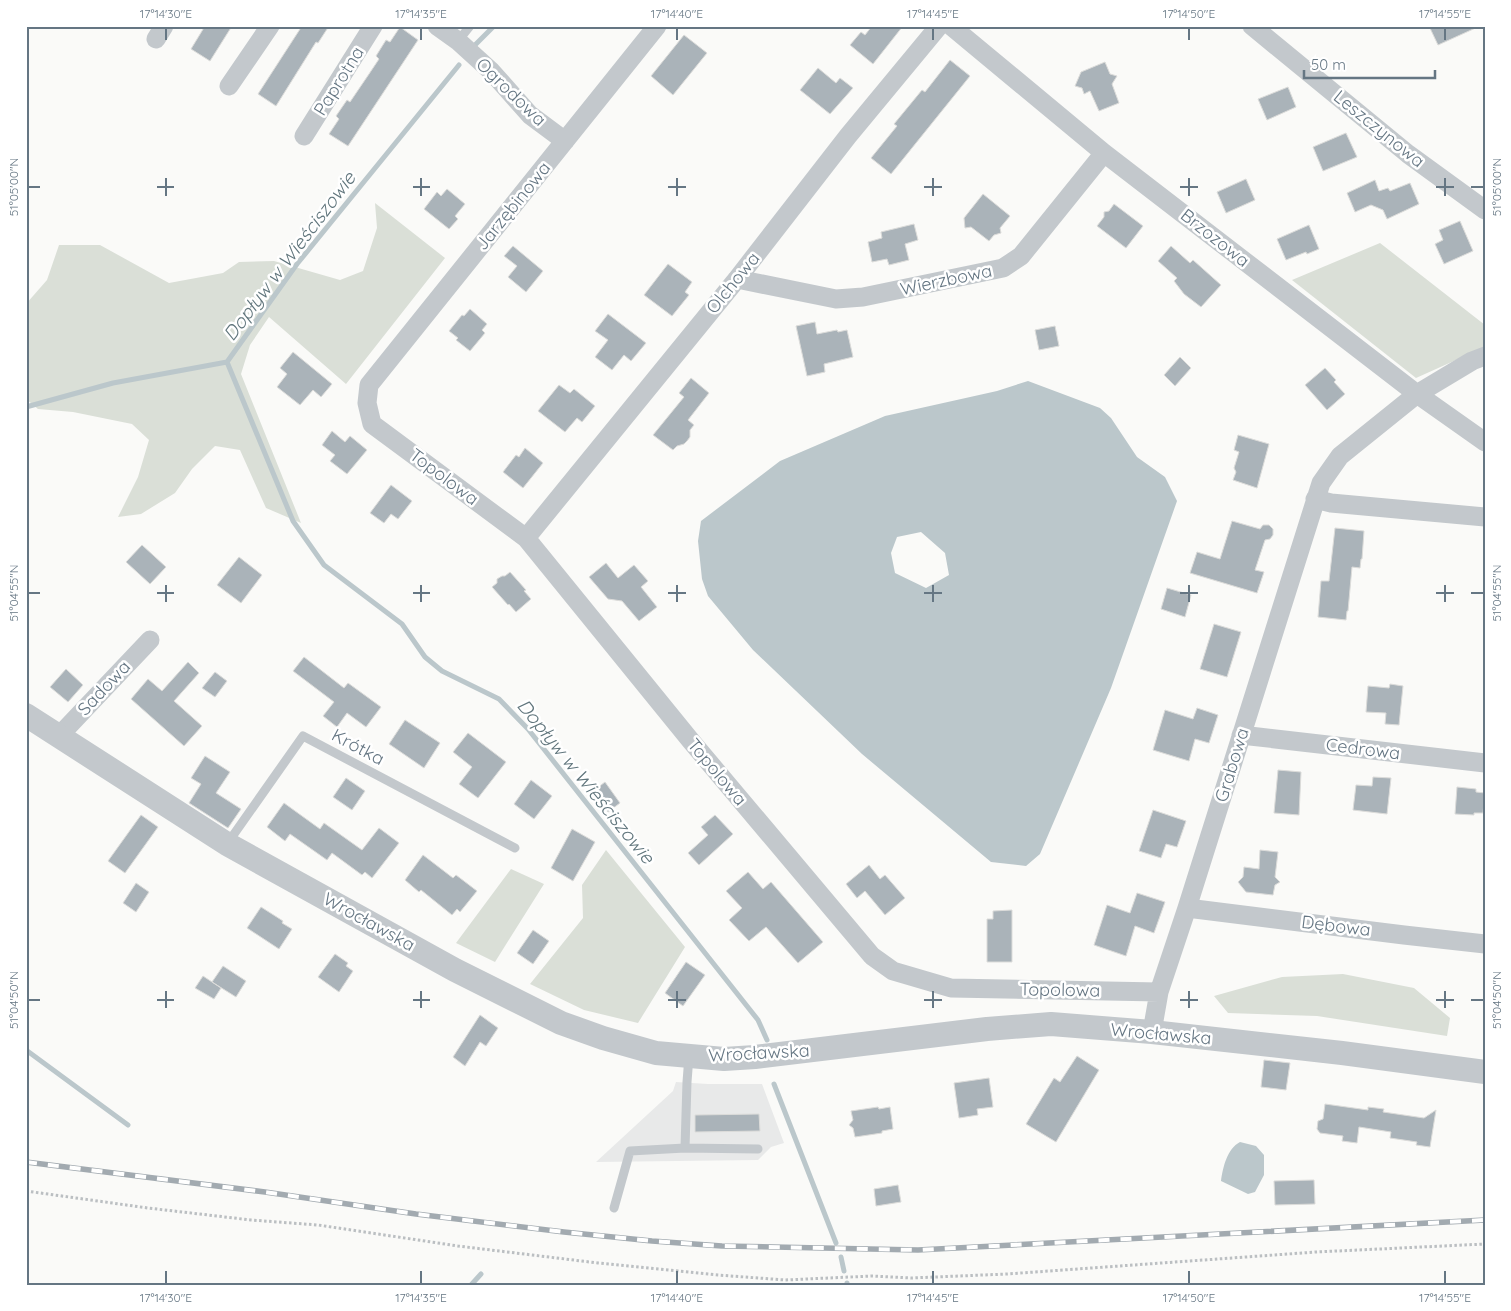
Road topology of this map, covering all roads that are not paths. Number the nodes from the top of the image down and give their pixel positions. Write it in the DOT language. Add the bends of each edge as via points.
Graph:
graph roads {
  1 [pos="270,26"];
  2 [pos="373,26"];
  3 [pos="437,26"];
  4 [pos="470,26"];
  5 [pos="657,26"];
  6 [pos="938,26"];
  7 [pos="951,26"];
  8 [pos="1252,26"];
  9 [pos="458,41"];
  10 [pos="229,86"];
  11 [pos="304,136"];
  12 [pos="565,141"];
  13 [pos="1104,153"];
  14 [pos="1485,210"];
  15 [pos="737,279"];
  16 [pos="1485,356"];
  17 [pos="369,385"];
  18 [pos="1417,394"];
  19 [pos="1485,442"];
  20 [pos="1315,499"];
  21 [pos="1485,517"];
  22 [pos="526,538"];
  23 [pos="150,640"];
  24 [pos="26,715"];
  25 [pos="1241,735"];
  26 [pos="59,736"];
  27 [pos="1485,762"];
  28 [pos="227,844"];
  29 [pos="515,848"];
  30 [pos="1187,908"];
  31 [pos="1485,944"];
  32 [pos="1159,992"];
  33 [pos="1152,1032"];
  34 [pos="689,1056"];
  35 [pos="1485,1072"];
  36 [pos="686,1148"];
  37 [pos="758,1148"];
  38 [pos="614,1208"];
  1 -- 10 [label="street"];
  2 -- 11 [label="street, Paprotna"];
  3 -- 9 [label="street, Ogrodowa"];
  4 -- 9 [label="lane"];
  5 -- 12 [label="street, Jarzębinowa"];
  6 -- 15 [label="street, Olchowa"];
  7 -- 13 [label="street, Brzozowa"];
  8 -- 14 [label="street, Leszczynowa" via="1408,154"];
  9 -- 12 [label="street, Ogrodowa" via="491,71 530,115"];
  12 -- 17 [label="street, Jarzębinowa"];
  13 -- 15 [label="street, Wierzbowa" via="1022,256 1003,268 863,298 836,299"];
  13 -- 18 [label="street, Brzozowa"];
  15 -- 22 [label="street, Olchowa"];
  16 -- 18 [label="street, Grabowa"];
  17 -- 22 [label="street, Topolowa" via="367,403 372,424"];
  18 -- 19 [label="street, Brzozowa"];
  18 -- 20 [label="street, Grabowa" via="1340,456"];
  20 -- 21 [label="street"];
  20 -- 25 [label="street, Grabowa"];
  22 -- 32 [label="street, Topolowa" via="872,956 893,971 950,988"];
  23 -- 26 [label="street, Sadowa"];
  24 -- 26 [label="street, Wrocławska"];
  25 -- 27 [label="street, Cedrowa"];
  25 -- 30 [label="street, Grabowa"];
  26 -- 28 [label="street, Wrocławska"];
  28 -- 29 [label="lane, Krótka" via="303,736"];
  28 -- 34 [label="street, Wrocławska" via="455,970 561,1023 656,1053"];
  30 -- 31 [label="street, Dębowa"];
  30 -- 32 [label="street, Grabowa"];
  32 -- 33 [label="street, Grabowa"];
  33 -- 34 [label="street, Wrocławska" via="1051,1024 755,1057"];
  33 -- 35 [label="street, Wrocławska"];
  34 -- 36 [label="lane"];
  36 -- 37 [label="lane"];
  36 -- 38 [label="lane" via="630,1152"];
}
